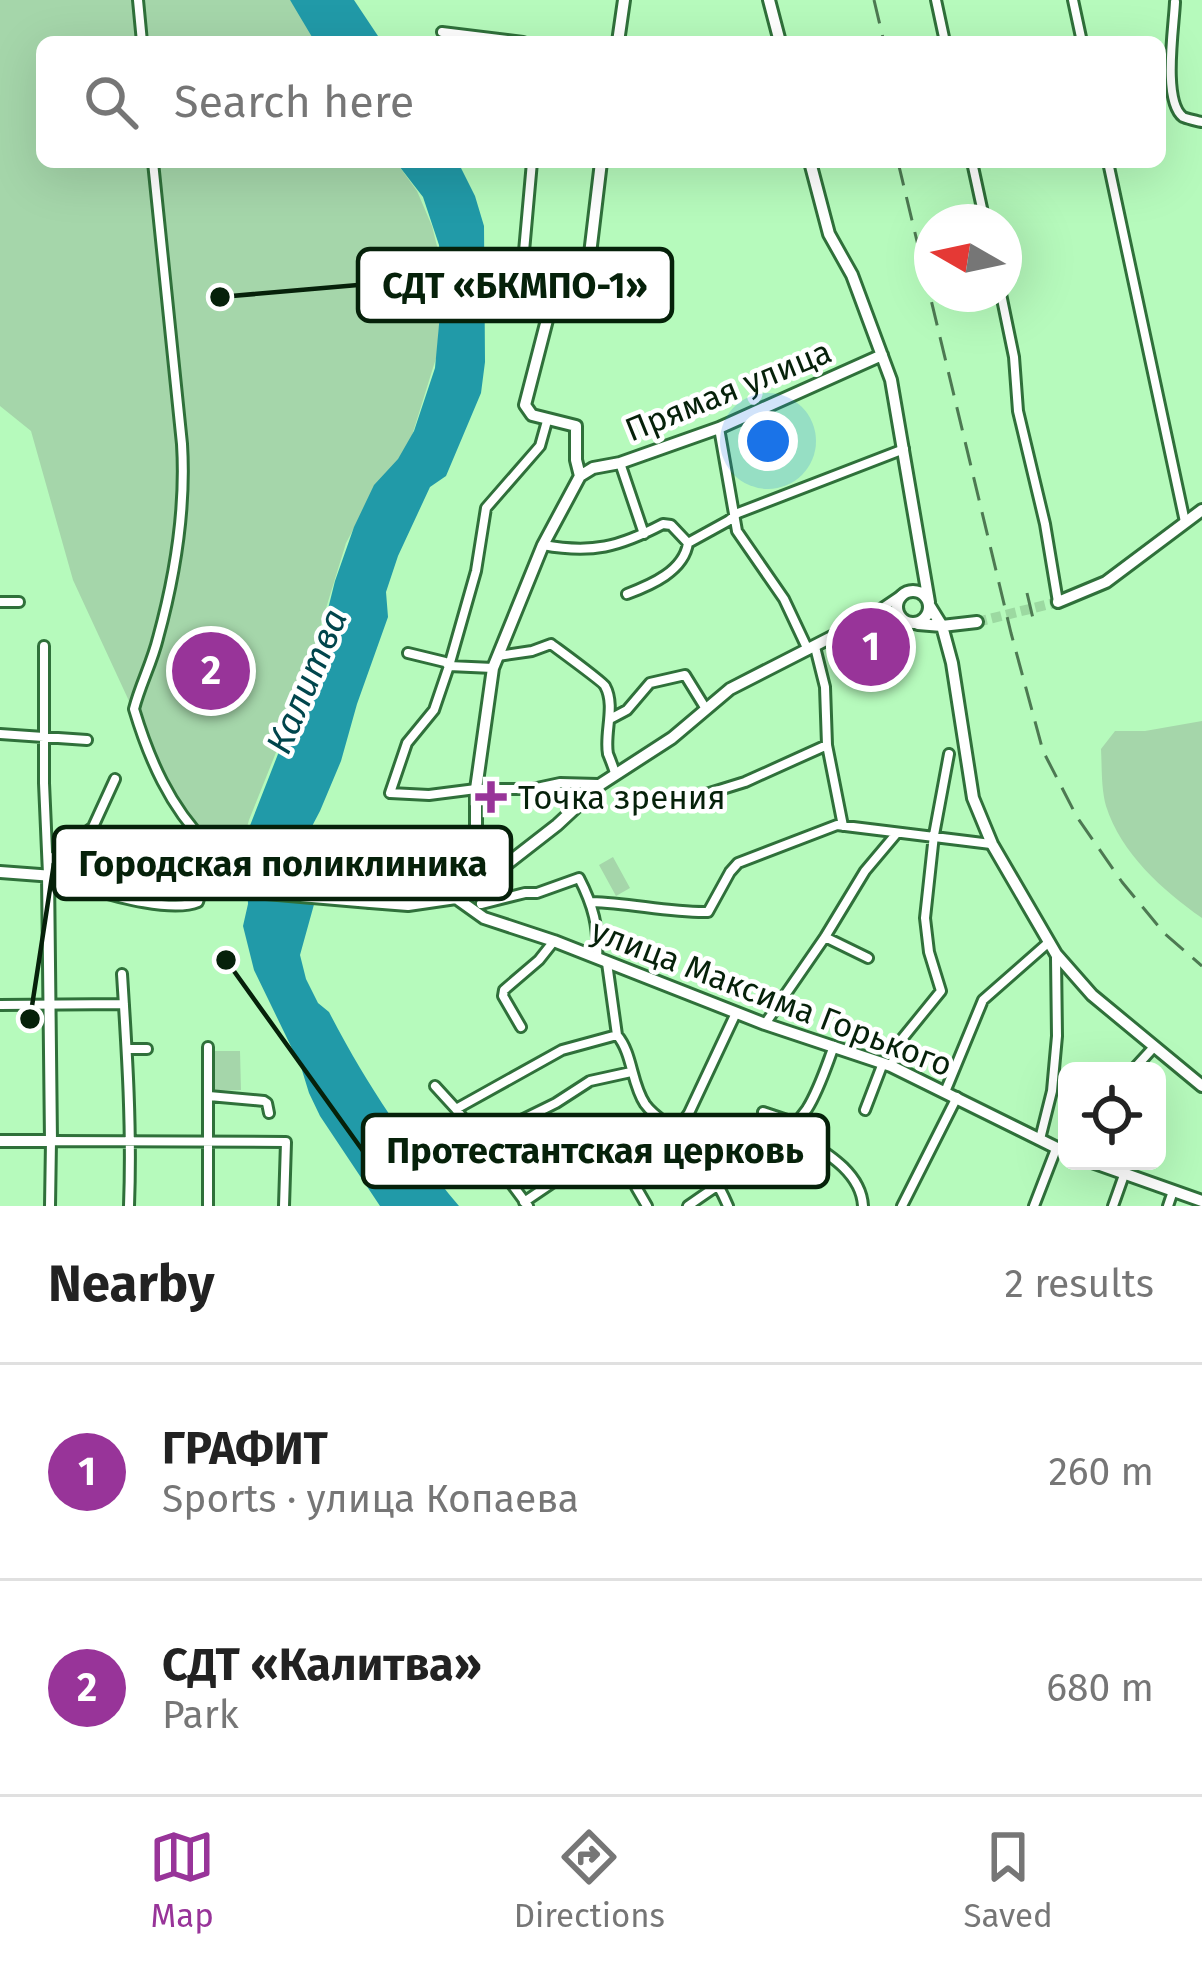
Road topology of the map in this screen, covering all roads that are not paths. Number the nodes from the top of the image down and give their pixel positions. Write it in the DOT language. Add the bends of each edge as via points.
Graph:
graph roads {
  1 [pos="138,0"];
  2 [pos="624,0"];
  3 [pos="770,0"];
  4 [pos="936,0"];
  5 [pos="1073,0"];
  6 [pos="1175,2"];
  7 [pos="442,32"];
  8 [pos="141,36"];
  9 [pos="474,36"];
  10 [pos="619,36"];
  11 [pos="779,36"];
  12 [pos="944,36"];
  13 [pos="1081,36"];
  14 [pos="1201,122"];
  15 [pos="1202,138"];
  16 [pos="154,168"];
  17 [pos="531,168"];
  18 [pos="600,168"];
  19 [pos="812,168"];
  20 [pos="973,168"];
  21 [pos="1109,168"];
  22 [pos="981,204"];
  23 [pos="560,304"];
  24 [pos="1005,312"];
  25 [pos="882,355"];
  26 [pos="548,421"];
  27 [pos="719,428"];
  28 [pos="904,449"];
  29 [pos="620,464"];
  30 [pos="580,476"];
  31 [pos="1202,510"];
  32 [pos="734,516"];
  33 [pos="1185,522"];
  34 [pos="644,534"];
  35 [pos="688,543"];
  36 [pos="543,545"];
  37 [pos="923,563"];
  38 [pos="906,593"];
  39 [pos="627,594"];
  40 [pos="0,602"];
  41 [pos="19,602"];
  42 [pos="1058,602"];
  43 [pos="929,603"];
  44 [pos="977,622"];
  45 [pos="859,623"];
  46 [pos="912,624"];
  47 [pos="942,626"];
  48 [pos="44,646"];
  49 [pos="812,648"];
  50 [pos="408,653"];
  51 [pos="495,662"];
  52 [pos="449,666"];
  53 [pos="706,709"];
  54 [pos="610,719"];
  55 [pos="0,734"];
  56 [pos="44,736"];
  57 [pos="87,740"];
  58 [pos="827,745"];
  59 [pos="949,754"];
  60 [pos="615,773"];
  61 [pos="115,779"];
  62 [pos="601,784"];
  63 [pos="476,789"];
  64 [pos="674,804"];
  65 [pos="843,826"];
  66 [pos="898,832"];
  67 [pos="86,834"];
  68 [pos="934,836"];
  69 [pos="992,844"];
  70 [pos="157,861"];
  71 [pos="48,867"];
  72 [pos="0,872"];
  73 [pos="81,877"];
  74 [pos="476,884"];
  75 [pos="456,898"];
  76 [pos="592,902"];
  77 [pos="481,904"];
  78 [pos="489,920"];
  79 [pos="825,937"];
  80 [pos="554,941"];
  81 [pos="1049,942"];
  82 [pos="1056,954"];
  83 [pos="868,958"];
  84 [pos="602,959"];
  85 [pos="122,974"];
  86 [pos="124,1004"];
  87 [pos="0,1005"];
  88 [pos="50,1005"];
  89 [pos="736,1013"];
  90 [pos="766,1024"];
  91 [pos="521,1027"];
  92 [pos="617,1035"];
  93 [pos="208,1046"];
  94 [pos="834,1046"];
  95 [pos="1153,1048"];
  96 [pos="129,1049"];
  97 [pos="148,1049"];
  98 [pos="1140,1062"];
  99 [pos="887,1065"];
  100 [pos="632,1072"];
  101 [pos="435,1086"];
  102 [pos="1202,1086"];
  103 [pos="951,1095"];
  104 [pos="209,1096"];
  105 [pos="456,1109"];
  106 [pos="865,1110"];
  107 [pos="763,1112"];
  108 [pos="269,1113"];
  109 [pos="654,1114"];
  110 [pos="793,1126"];
  111 [pos="676,1132"];
  112 [pos="481,1140"];
  113 [pos="0,1141"];
  114 [pos="51,1141"];
  115 [pos="1040,1141"];
  116 [pos="132,1142"];
  117 [pos="210,1144"];
  118 [pos="1058,1149"];
  119 [pos="694,1154"];
  120 [pos="1058,1159"];
  121 [pos="1113,1170"];
  122 [pos="1124,1174"];
  123 [pos="717,1184"];
  124 [pos="1173,1191"];
  125 [pos="1201,1197"];
  126 [pos="526,1204"];
  127 [pos="690,1205"];
  128 [pos="50,1206"];
  129 [pos="129,1206"];
  130 [pos="208,1206"];
  131 [pos="284,1206"];
  132 [pos="647,1206"];
  133 [pos="728,1206"];
  134 [pos="863,1206"];
  135 [pos="902,1206"];
  136 [pos="1034,1206"];
  137 [pos="1113,1206"];
  138 [pos="1168,1206"];
  1 -- 8 [label="street"];
  2 -- 10 [label="main road"];
  3 -- 11 [label="main road"];
  4 -- 12 [label="street"];
  5 -- 13 [label="street"];
  6 -- 14 [label="street" via="1174,104"];
  7 -- 9 [label="street"];
  14 -- 15 [label="street"];
  16 -- 73 [label="street" via="183,470 171,588 134,709 161,780 207,844 201,896 189,906 123,898 81,886"];
  17 -- 23 [label="street" via="520,285 528,298"];
  18 -- 23 [label="main road" via="590,254"];
  19 -- 25 [label="main road" via="829,233"];
  20 -- 22 [label="street"];
  21 -- 33 [label="street"];
  23 -- 26 [label="main road" via="550,312 525,405"];
  24 -- 42 [label="street"];
  25 -- 27 [label="main road, Прямая улица"];
  25 -- 28 [label="main road"];
  26 -- 30 [label="main road" via="576,426"];
  26 -- 52 [label="street" via="540,446 486,508"];
  27 -- 29 [label="main road, Прямая улица"];
  27 -- 32 [label="street"];
  28 -- 32 [label="street"];
  28 -- 37 [label="main road"];
  29 -- 30 [label="main road, Прямая улица"];
  29 -- 34 [label="street"];
  30 -- 36 [label="main road"];
  31 -- 33 [label="main road"];
  32 -- 35 [label="street"];
  32 -- 49 [label="street"];
  33 -- 42 [label="main road" via="1106,582"];
  34 -- 35 [label="street" via="671,525"];
  34 -- 36 [label="street" via="614,547"];
  35 -- 39 [label="street" via="682,562"];
  36 -- 51 [label="main road"];
  37 -- 38 [label="main road"];
  37 -- 43 [label="main road"];
  38 -- 43 [label="main road"];
  38 -- 45 [label="street"];
  38 -- 46 [label="main road" via="898,613"];
  40 -- 41 [label="street"];
  43 -- 46 [label="main road" via="926,618"];
  43 -- 47 [label="main road"];
  44 -- 47 [label="main road"];
  45 -- 46 [label="main road"];
  45 -- 49 [label="main road"];
  46 -- 47 [label="main road"];
  47 -- 69 [label="main road" via="973,798"];
  48 -- 56 [label="street"];
  49 -- 53 [label="main road"];
  49 -- 58 [label="street" via="825,687"];
  50 -- 52 [label="street"];
  51 -- 52 [label="street"];
  51 -- 54 [label="street" via="551,644 603,682"];
  51 -- 63 [label="main road"];
  52 -- 63 [label="street" via="390,793"];
  53 -- 54 [label="street" via="678,675 650,683"];
  53 -- 60 [label="main road"];
  54 -- 60 [label="street"];
  55 -- 56 [label="street"];
  56 -- 57 [label="street"];
  56 -- 71 [label="street"];
  58 -- 64 [label="street"];
  58 -- 65 [label="street"];
  59 -- 68 [label="street"];
  60 -- 62 [label="main road"];
  61 -- 67 [label="street"];
  62 -- 63 [label="street"];
  62 -- 74 [label="main road"];
  63 -- 74 [label="main road"];
  65 -- 66 [label="street"];
  65 -- 76 [label="street" via="739,863 709,912"];
  66 -- 68 [label="street"];
  66 -- 79 [label="street"];
  67 -- 70 [label="street" via="112,856"];
  67 -- 71 [label="street"];
  68 -- 69 [label="street"];
  68 -- 99 [label="street" via="925,926 941,991"];
  69 -- 81 [label="main road"];
  71 -- 72 [label="main road"];
  71 -- 73 [label="main road"];
  71 -- 88 [label="main road"];
  73 -- 75 [label="main road, bridge" via="370,902"];
  74 -- 75 [label="main road"];
  74 -- 77 [label="street"];
  75 -- 78 [label="main road, улица Максима Горького"];
  76 -- 77 [label="street" via="579,878"];
  76 -- 84 [label="street"];
  77 -- 78 [label="street"];
  78 -- 80 [label="main road, улица Максима Горького"];
  79 -- 83 [label="street"];
  79 -- 90 [label="street"];
  80 -- 84 [label="main road, улица Максима Горького"];
  80 -- 91 [label="street" via="504,990"];
  81 -- 82 [label="main road"];
  81 -- 103 [label="street" via="983,1000"];
  82 -- 95 [label="main road"];
  82 -- 115 [label="street" via="1057,1036"];
  84 -- 89 [label="main road, улица Максима Горького"];
  84 -- 92 [label="street"];
  85 -- 86 [label="street"];
  86 -- 88 [label="street"];
  86 -- 96 [label="street"];
  87 -- 88 [label="street"];
  88 -- 114 [label="main road"];
  89 -- 90 [label="main road, улица Максима Горького"];
  89 -- 111 [label="street"];
  90 -- 94 [label="main road, улица Максима Горького"];
  92 -- 100 [label="street"];
  92 -- 105 [label="street" via="562,1050"];
  93 -- 104 [label="street"];
  94 -- 99 [label="main road, улица Максима Горького"];
  94 -- 110 [label="street"];
  95 -- 98 [label="street"];
  95 -- 102 [label="main road"];
  96 -- 97 [label="street"];
  96 -- 116 [label="street"];
  99 -- 103 [label="main road, улица Максима Горького"];
  99 -- 106 [label="street"];
  100 -- 109 [label="street"];
  100 -- 112 [label="street" via="590,1082"];
  101 -- 105 [label="street"];
  103 -- 115 [label="main road, улица Максима Горького"];
  103 -- 135 [label="street"];
  104 -- 108 [label="street" via="264,1101"];
  104 -- 117 [label="street"];
  105 -- 112 [label="street"];
  107 -- 110 [label="street"];
  109 -- 111 [label="street"];
  109 -- 126 [label="street"];
  110 -- 123 [label="street"];
  110 -- 134 [label="street" via="851,1174"];
  111 -- 119 [label="street"];
  112 -- 126 [label="street"];
  113 -- 114 [label="main road"];
  114 -- 116 [label="street"];
  114 -- 128 [label="street"];
  115 -- 118 [label="main road, улица Максима Горького"];
  116 -- 117 [label="street"];
  116 -- 129 [label="street"];
  117 -- 130 [label="street"];
  117 -- 131 [label="street" via="286,1142"];
  119 -- 123 [label="street"];
  119 -- 132 [label="street" via="636,1187"];
  120 -- 136 [label="street"];
  121 -- 122 [label="main road"];
  122 -- 124 [label="main road"];
  122 -- 137 [label="street"];
  123 -- 127 [label="street"];
  123 -- 133 [label="street"];
  124 -- 125 [label="main road"];
  124 -- 138 [label="street"];
}
